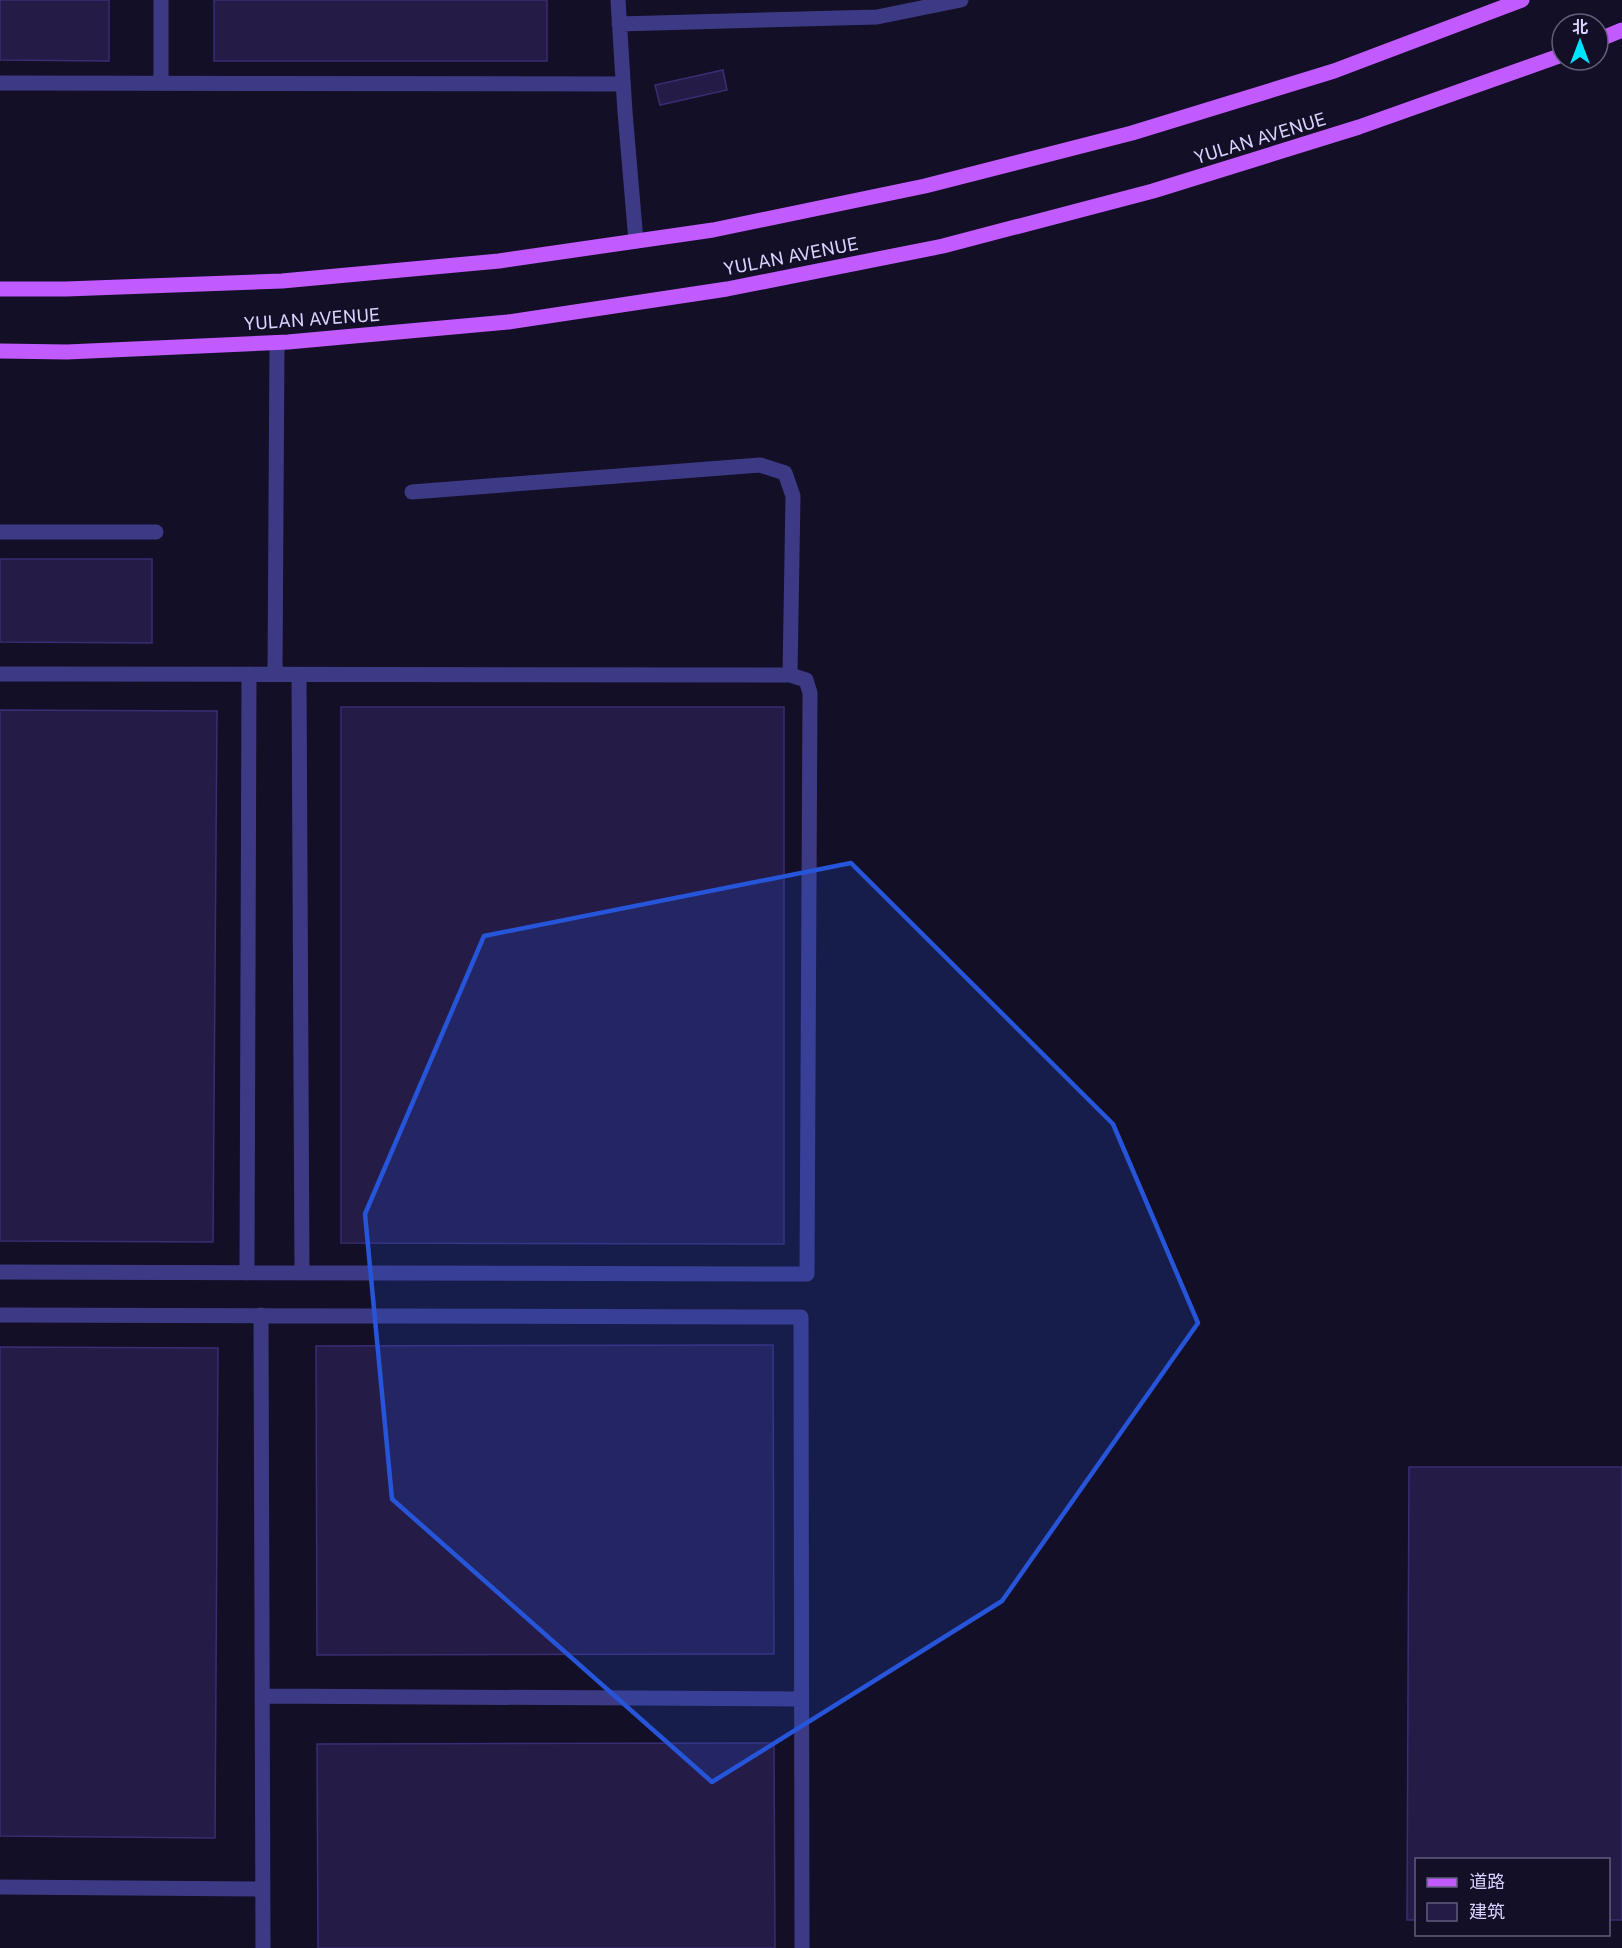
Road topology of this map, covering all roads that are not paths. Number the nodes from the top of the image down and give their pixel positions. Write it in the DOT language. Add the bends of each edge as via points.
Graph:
graph roads {
  1 [pos="161,0"];
  2 [pos="618,0"];
  3 [pos="962,0"];
  4 [pos="1522,0"];
  5 [pos="620,24"];
  6 [pos="1550,59"];
  7 [pos="0,83"];
  8 [pos="161,83"];
  9 [pos="623,84"];
  10 [pos="636,241"];
  11 [pos="0,290"];
  12 [pos="277,343"];
  13 [pos="0,351"];
  14 [pos="412,492"];
  15 [pos="0,532"];
  16 [pos="156,532"];
  17 [pos="0,674"];
  18 [pos="249,674"];
  19 [pos="275,674"];
  20 [pos="299,675"];
  21 [pos="790,675"];
  22 [pos="0,1272"];
  23 [pos="247,1273"];
  24 [pos="302,1273"];
  25 [pos="0,1315"];
  26 [pos="261,1316"];
  27 [pos="262,1696"];
  28 [pos="801,1699"];
  29 [pos="0,1887"];
  30 [pos="263,1889"];
  31 [pos="263,1948"];
  32 [pos="802,1948"];
  1 -- 8 [label="lane"];
  2 -- 5 [label="lane"];
  3 -- 5 [label="lane" via="877,17"];
  4 -- 10 [label="main road" via="1335,71 1132,133 925,186 713,230"];
  5 -- 9 [label="lane"];
  6 -- 12 [label="main road, YULAN AVENUE" via="1359,127 1153,191 943,246 728,289 508,322"];
  7 -- 8 [label="lane"];
  8 -- 9 [label="lane"];
  9 -- 10 [label="lane"];
  10 -- 11 [label="main road" via="499,261 282,281"];
  12 -- 13 [label="main road, YULAN AVENUE"];
  12 -- 19 [label="lane"];
  14 -- 21 [label="lane" via="759,465 785,473 793,496"];
  15 -- 16 [label="lane"];
  17 -- 18 [label="lane"];
  18 -- 19 [label="lane"];
  18 -- 23 [label="lane"];
  19 -- 20 [label="lane"];
  20 -- 21 [label="lane"];
  20 -- 24 [label="lane"];
  21 -- 24 [label="lane" via="806,680 810,693 807,1274"];
  22 -- 23 [label="lane"];
  23 -- 24 [label="lane"];
  25 -- 26 [label="lane"];
  26 -- 27 [label="lane"];
  26 -- 28 [label="lane" via="801,1317"];
  27 -- 28 [label="lane"];
  27 -- 30 [label="lane"];
  28 -- 32 [label="lane"];
  29 -- 30 [label="lane"];
  30 -- 31 [label="lane"];
}
